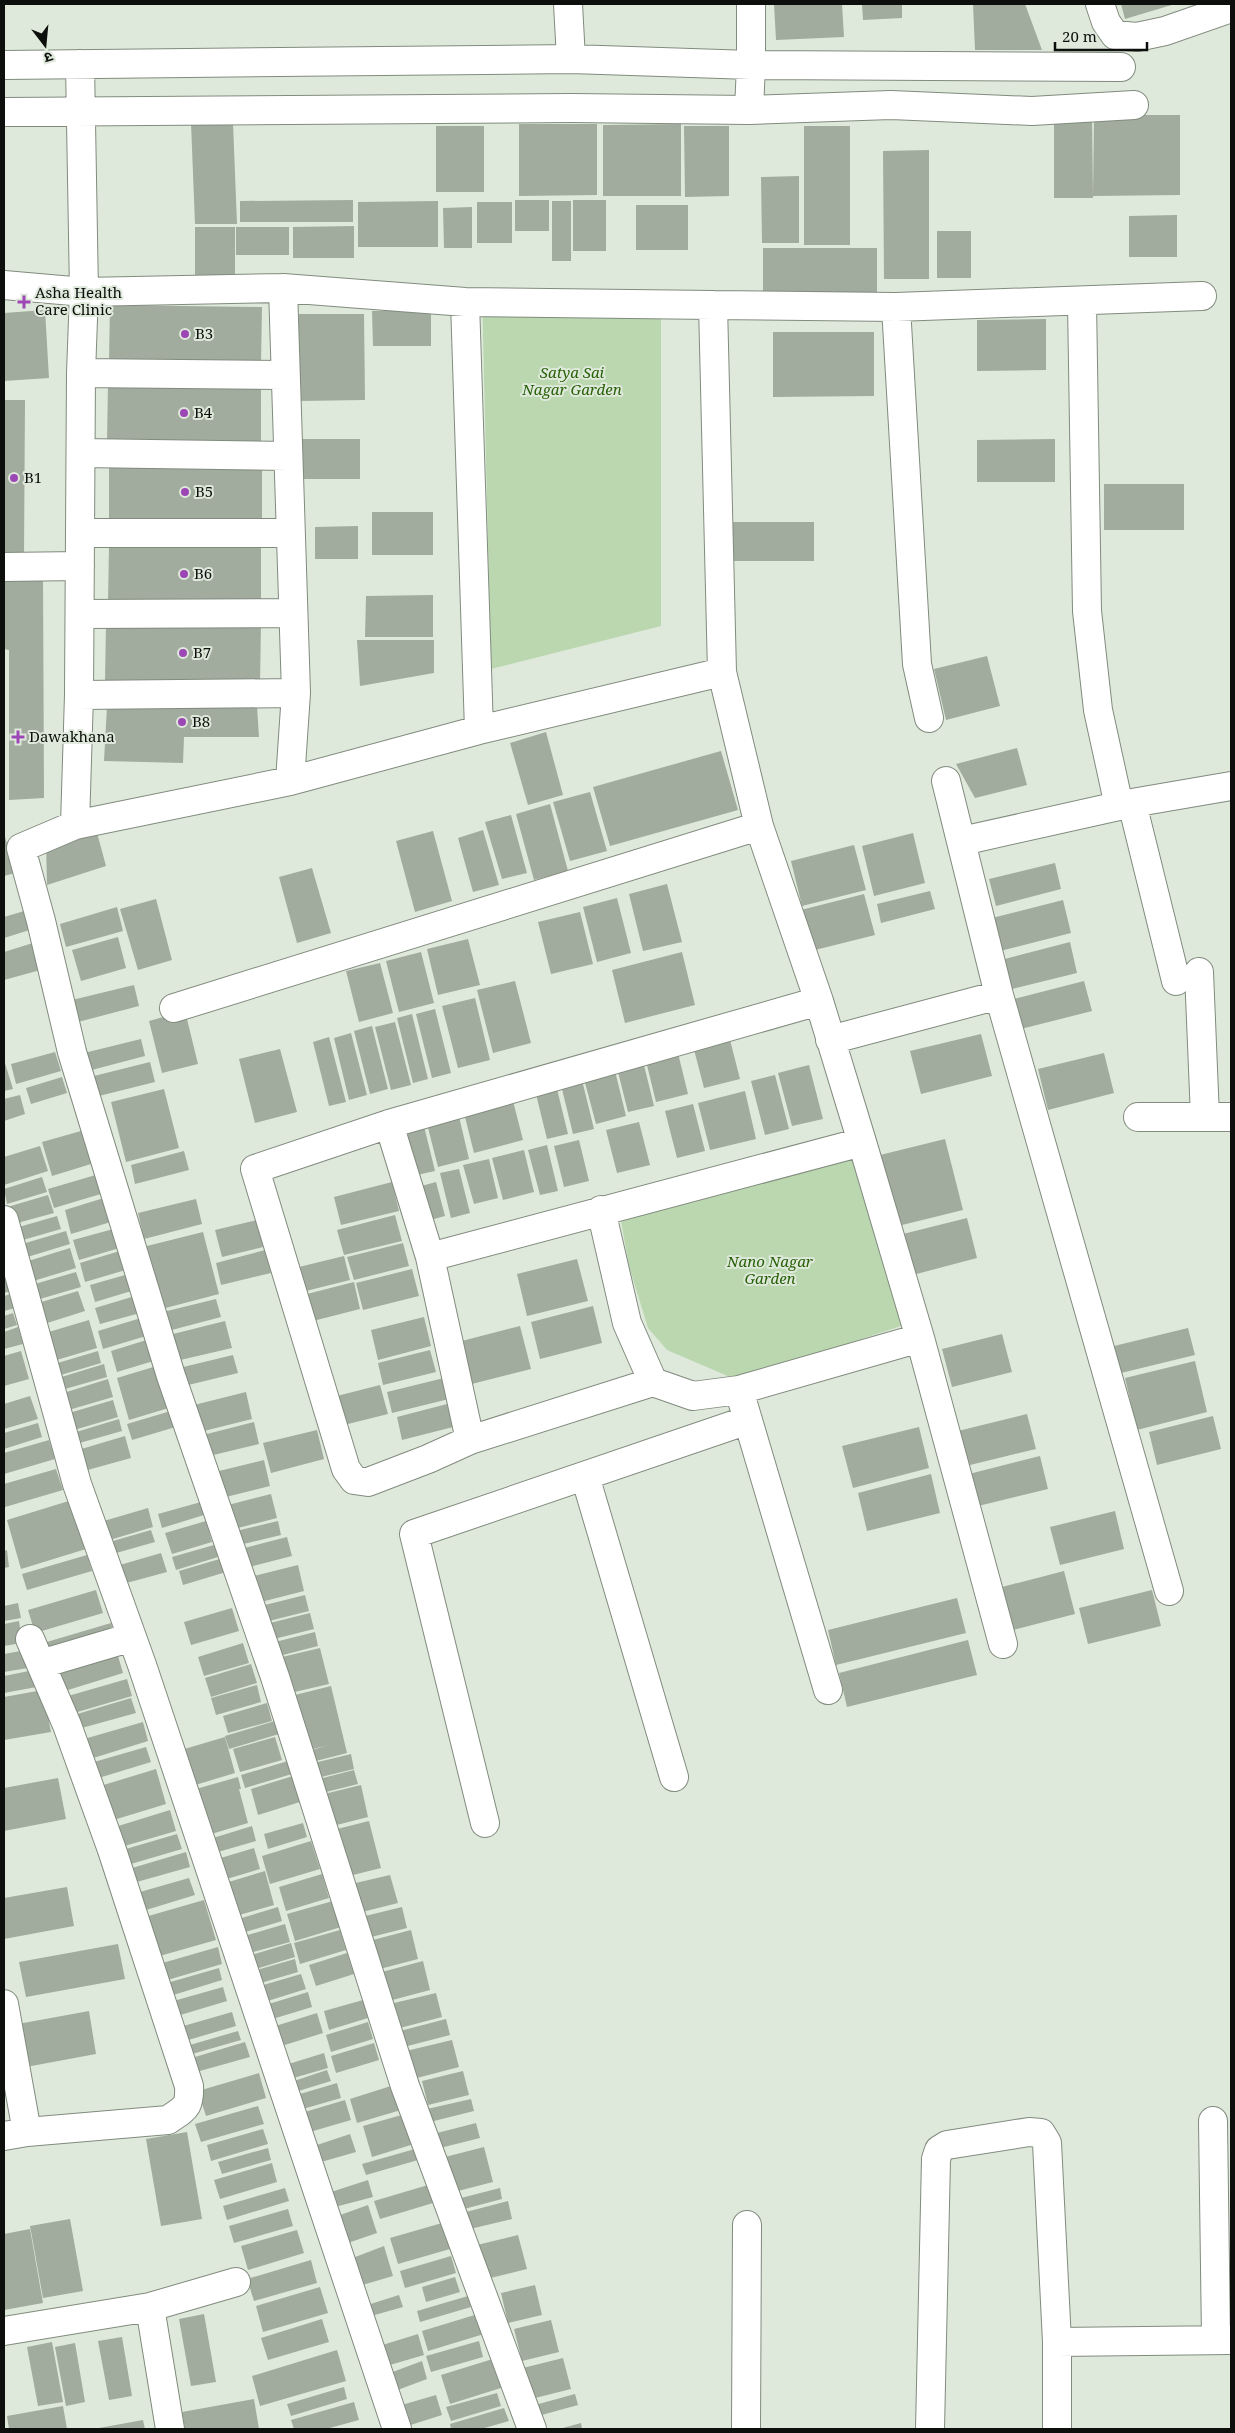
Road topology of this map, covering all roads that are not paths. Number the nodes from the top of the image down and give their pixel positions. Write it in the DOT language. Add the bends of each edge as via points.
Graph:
graph roads {
  1 [pos="568,4"];
  2 [pos="751,4"];
  3 [pos="1100,4"];
  4 [pos="1231,8"];
  5 [pos="571,59"];
  6 [pos="80,64"];
  7 [pos="4,65"];
  8 [pos="752,65"];
  9 [pos="1121,67"];
  10 [pos="1134,105"];
  11 [pos="80,110"];
  12 [pos="749,110"];
  13 [pos="4,112"];
  14 [pos="4,285"];
  15 [pos="283,288"];
  16 [pos="84,292"];
  17 [pos="1202,296"];
  18 [pos="465,302"];
  19 [pos="1082,302"];
  20 [pos="713,305"];
  21 [pos="896,307"];
  22 [pos="81,373"];
  23 [pos="285,375"];
  24 [pos="80,453"];
  25 [pos="288,456"];
  26 [pos="80,533"];
  27 [pos="290,533"];
  28 [pos="80,566"];
  29 [pos="4,567"];
  30 [pos="293,613"];
  31 [pos="80,614"];
  32 [pos="722,672"];
  33 [pos="296,693"];
  34 [pos="79,695"];
  35 [pos="929,718"];
  36 [pos="479,730"];
  37 [pos="290,781"];
  38 [pos="946,781"];
  39 [pos="1231,786"];
  40 [pos="1126,804"];
  41 [pos="76,824"];
  42 [pos="759,826"];
  43 [pos="962,841"];
  44 [pos="999,995"];
  45 [pos="819,1001"];
  46 [pos="174,1008"];
  47 [pos="830,1040"];
  48 [pos="1138,1117"];
  49 [pos="1218,1117"];
  50 [pos="389,1124"];
  51 [pos="862,1142"];
  52 [pos="600,1210"];
  53 [pos="4,1220"];
  54 [pos="430,1256"];
  55 [pos="920,1338"];
  56 [pos="653,1382"];
  57 [pos="738,1390"];
  58 [pos="748,1420"];
  59 [pos="470,1440"];
  60 [pos="585,1476"];
  61 [pos="1169,1591"];
  62 [pos="132,1638"];
  63 [pos="30,1639"];
  64 [pos="1003,1644"];
  65 [pos="41,1664"];
  66 [pos="828,1690"];
  67 [pos="674,1777"];
  68 [pos="484,1823"];
  69 [pos="4,2004"];
  70 [pos="1212,2120"];
  71 [pos="15,2134"];
  72 [pos="747,2225"];
  73 [pos="236,2282"];
  74 [pos="150,2307"];
  75 [pos="4,2330"];
  76 [pos="1223,2340"];
  77 [pos="1057,2342"];
  78 [pos="170,2429"];
  79 [pos="397,2429"];
  80 [pos="532,2429"];
  81 [pos="746,2429"];
  82 [pos="930,2429"];
  83 [pos="1057,2429"];
  1 -- 5 [label="street"];
  2 -- 8 [label="street"];
  3 -- 4 [label="street" via="1115,35 1137,37"];
  5 -- 6 [label="street"];
  5 -- 8 [label="street"];
  6 -- 7 [label="street"];
  6 -- 11 [label="street"];
  8 -- 9 [label="street"];
  8 -- 12 [label="street"];
  10 -- 12 [label="street" via="1032,111 891,105"];
  11 -- 12 [label="street"];
  11 -- 13 [label="street"];
  11 -- 16 [label="street"];
  14 -- 16 [label="street"];
  15 -- 16 [label="street"];
  15 -- 18 [label="street"];
  15 -- 23 [label="street"];
  16 -- 22 [label="street"];
  17 -- 19 [label="street"];
  18 -- 20 [label="street"];
  18 -- 36 [label="street"];
  19 -- 21 [label="street"];
  19 -- 40 [label="street" via="1087,610 1098,710"];
  20 -- 21 [label="street"];
  20 -- 32 [label="street"];
  21 -- 35 [label="street" via="915,645"];
  22 -- 23 [label="street"];
  22 -- 24 [label="street"];
  23 -- 25 [label="street"];
  24 -- 25 [label="street"];
  24 -- 26 [label="street"];
  25 -- 27 [label="street"];
  26 -- 27 [label="street"];
  26 -- 28 [label="street"];
  27 -- 30 [label="street"];
  28 -- 29 [label="street"];
  28 -- 31 [label="street"];
  30 -- 31 [label="street"];
  30 -- 33 [label="street"];
  31 -- 34 [label="street"];
  32 -- 36 [label="street"];
  32 -- 42 [label="street"];
  33 -- 34 [label="street"];
  33 -- 37 [label="street"];
  34 -- 41 [label="street"];
  36 -- 37 [label="street"];
  37 -- 41 [label="street"];
  38 -- 43 [label="street"];
  39 -- 40 [label="street"];
  40 -- 43 [label="street"];
  40 -- 49 [label="street" via="1187,976"];
  41 -- 80 [label="street" via="21,848 42,921 72,1052 171,1376 275,1677 405,2086"];
  42 -- 45 [label="street"];
  42 -- 46 [label="street"];
  43 -- 44 [label="street"];
  44 -- 47 [label="street"];
  44 -- 61 [label="street"];
  45 -- 47 [label="street"];
  45 -- 50 [label="street"];
  47 -- 51 [label="street"];
  48 -- 49 [label="street"];
  50 -- 54 [label="street"];
  50 -- 59 [label="street" via="255,1169 346,1469 354,1480 368,1482"];
  51 -- 52 [label="street"];
  51 -- 55 [label="street"];
  52 -- 54 [label="street"];
  52 -- 56 [label="street" via="627,1323"];
  53 -- 62 [label="street" via="78,1484"];
  54 -- 59 [label="street"];
  55 -- 57 [label="street"];
  55 -- 64 [label="street"];
  56 -- 57 [label="street" via="693,1396"];
  56 -- 59 [label="street"];
  57 -- 58 [label="street"];
  58 -- 60 [label="street"];
  58 -- 66 [label="street"];
  60 -- 67 [label="street"];
  60 -- 68 [label="street" via="414,1534"];
  62 -- 65 [label="street"];
  62 -- 79 [label="street"];
  63 -- 65 [label="street"];
  65 -- 71 [label="street" via="67,1725 112,1850 188,2086 189,2101 168,2120"];
  69 -- 71 [label="street"];
  70 -- 76 [label="street"];
  72 -- 81 [label="street"];
  73 -- 74 [label="street"];
  74 -- 75 [label="street"];
  74 -- 78 [label="street"];
  76 -- 77 [label="street"];
  77 -- 82 [label="street" via="1047,2143 1041,2132 946,2145 939,2150 936,2159"];
  77 -- 83 [label="street"];
}
